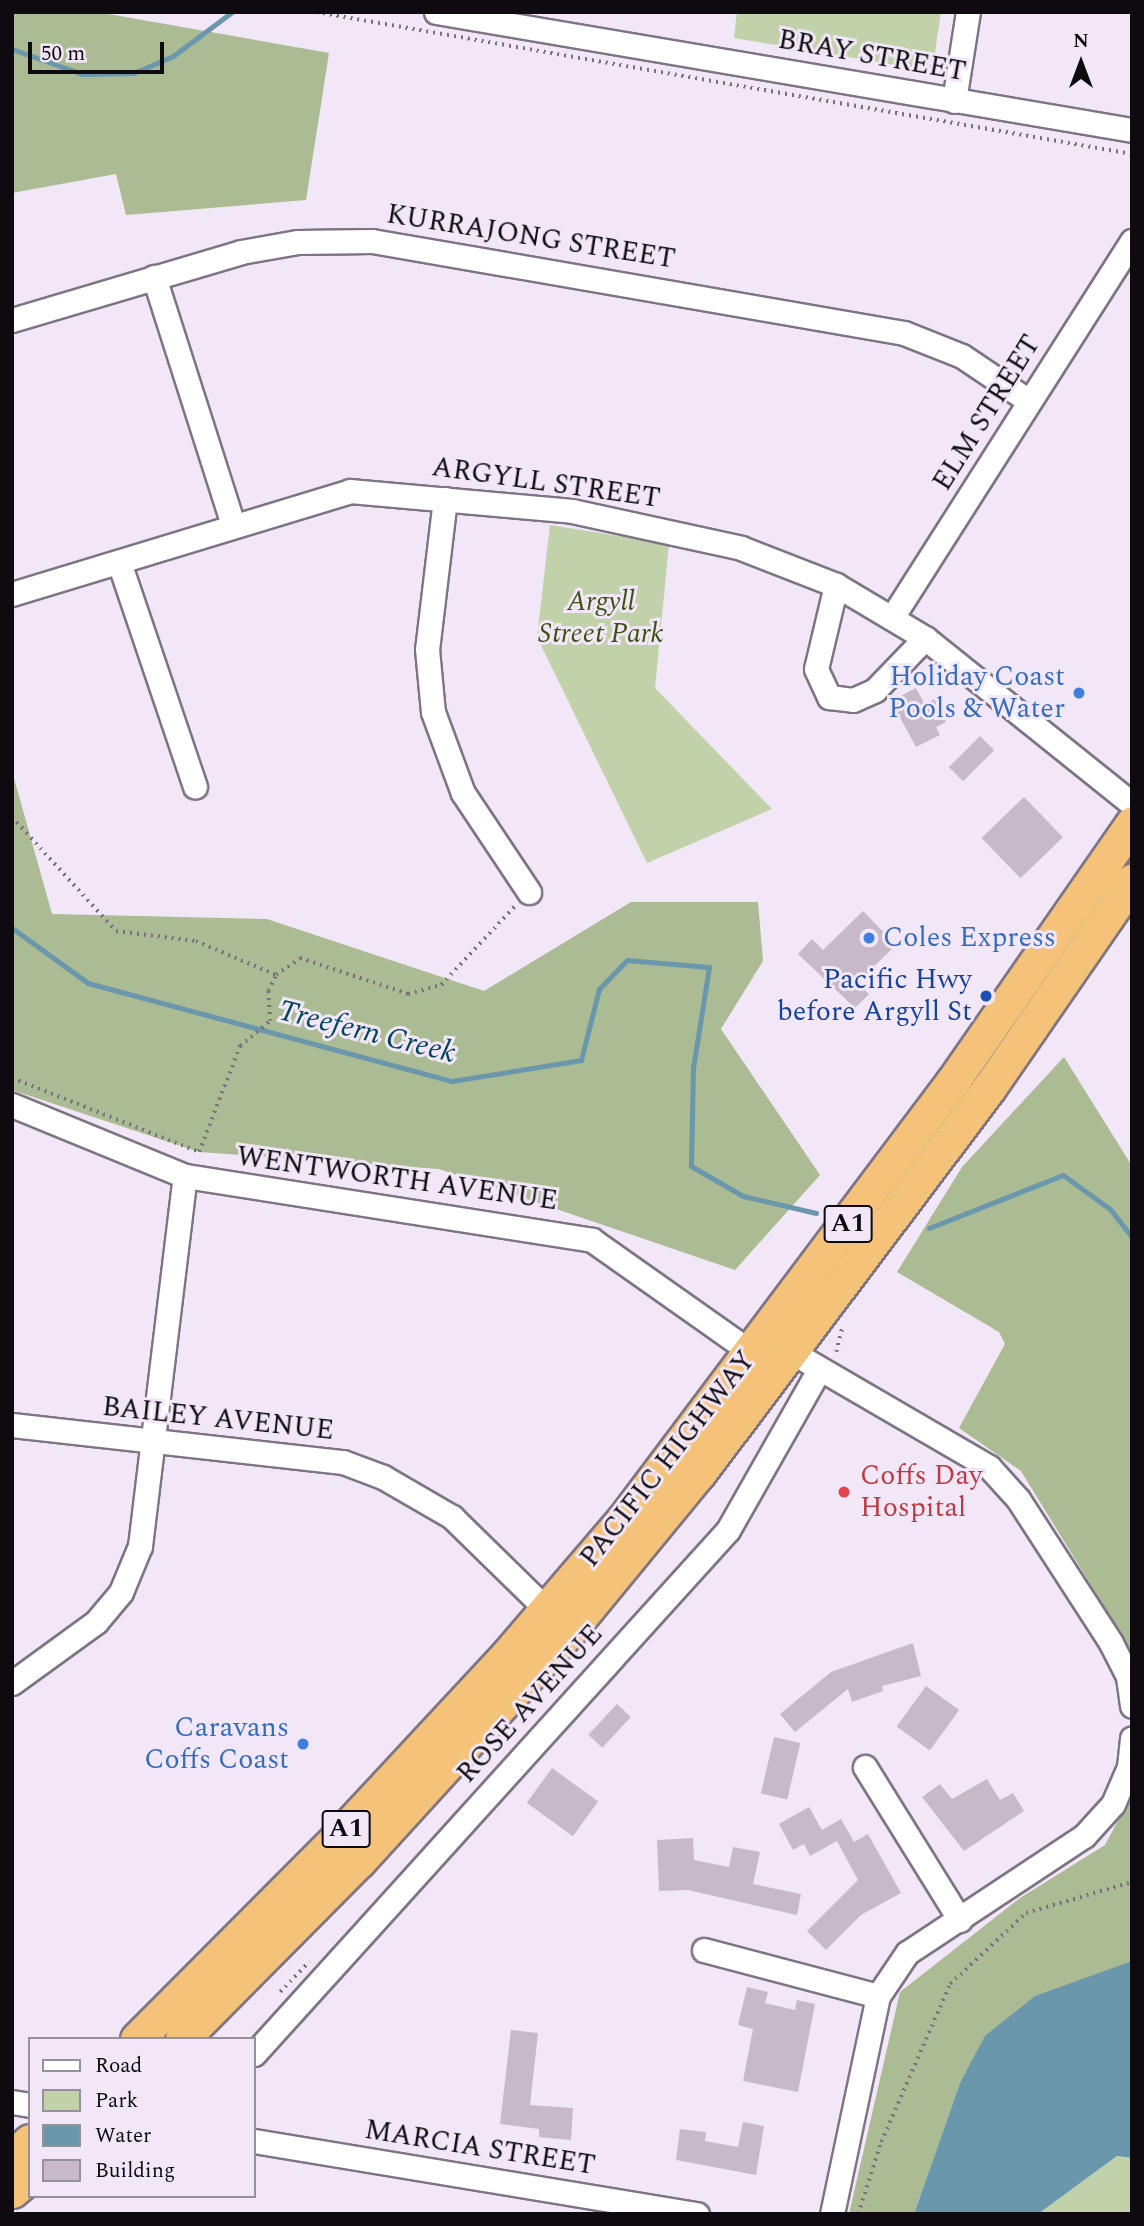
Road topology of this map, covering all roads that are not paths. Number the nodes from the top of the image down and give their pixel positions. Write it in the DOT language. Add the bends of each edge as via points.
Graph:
graph roads {
  1 [pos="436,12"];
  2 [pos="968,12"];
  3 [pos="954,101"];
  4 [pos="1132,130"];
  5 [pos="1132,241"];
  6 [pos="153,277"];
  7 [pos="12,320"];
  8 [pos="1029,401"];
  9 [pos="445,499"];
  10 [pos="233,525"];
  11 [pos="119,562"];
  12 [pos="836,585"];
  13 [pos="12,594"];
  14 [pos="893,616"];
  15 [pos="925,638"];
  16 [pos="195,787"];
  17 [pos="1132,804"];
  18 [pos="1132,823"];
  19 [pos="1132,881"];
  20 [pos="528,892"];
  21 [pos="1121,918"];
  22 [pos="12,1105"];
  23 [pos="185,1176"];
  24 [pos="752,1353"];
  25 [pos="806,1360"];
  26 [pos="12,1425"];
  27 [pos="155,1441"];
  28 [pos="557,1621"];
  29 [pos="12,1683"];
  30 [pos="1132,1706"];
  31 [pos="1132,1738"];
  32 [pos="865,1767"];
  33 [pos="960,1920"];
  34 [pos="704,1950"];
  35 [pos="878,1996"];
  36 [pos="139,2037"];
  37 [pos="185,2037"];
  38 [pos="256,2052"];
  39 [pos="256,2141"];
  40 [pos="28,2143"];
  41 [pos="12,2157"];
  42 [pos="28,2178"];
  43 [pos="12,2191"];
  44 [pos="697,2214"];
  45 [pos="832,2214"];
  1 -- 3 [label="street, BRAY STREET"];
  2 -- 3 [label="street"];
  3 -- 4 [label="street, BRAY STREET"];
  5 -- 8 [label="street, ELM STREET"];
  6 -- 7 [label="street, KURRAJONG STREET"];
  6 -- 8 [label="street, KURRAJONG STREET" via="271,245 389,243 904,333 962,356"];
  6 -- 10 [label="street"];
  8 -- 14 [label="street, ELM STREET"];
  9 -- 10 [label="street, ARGYLL STREET" via="350,491"];
  9 -- 12 [label="street, ARGYLL STREET" via="572,511 670,531 741,548"];
  9 -- 20 [label="street" via="427,649 433,712 463,793"];
  10 -- 11 [label="street, ARGYLL STREET"];
  11 -- 13 [label="street, ARGYLL STREET"];
  11 -- 16 [label="street"];
  12 -- 14 [label="street, ARGYLL STREET"];
  12 -- 15 [label="street" via="816,668 829,697 853,700 875,690"];
  14 -- 15 [label="street, ARGYLL STREET"];
  15 -- 17 [label="street, ARGYLL STREET"];
  18 -- 24 [label="highway, PACIFIC HIGHWAY / A1" via="974,1053"];
  19 -- 21 [label="highway, PACIFIC HIGHWAY / A1"];
  21 -- 25 [label="highway, PACIFIC HIGHWAY / A1"];
  22 -- 23 [label="street, WENTWORTH AVENUE"];
  23 -- 24 [label="street, WENTWORTH AVENUE" via="592,1240"];
  23 -- 27 [label="street"];
  24 -- 28 [label="highway, PACIFIC HIGHWAY / A1"];
  25 -- 28 [label="highway, PACIFIC HIGHWAY / A1"];
  25 -- 30 [label="street" via="989,1467 1018,1499 1111,1643 1128,1676"];
  25 -- 38 [label="street, ROSE AVENUE" via="728,1530"];
  26 -- 27 [label="street, BAILEY AVENUE"];
  27 -- 28 [label="street, BAILEY AVENUE" via="307,1455 383,1477 452,1517"];
  27 -- 29 [label="street" via="140,1546 121,1592 96,1622"];
  28 -- 36 [label="highway, PACIFIC HIGHWAY / A1"];
  28 -- 37 [label="highway, PACIFIC HIGHWAY / A1" via="349,1872"];
  31 -- 33 [label="street" via="1129,1767 1112,1804 1084,1836"];
  32 -- 33 [label="street"];
  33 -- 35 [label="street" via="907,1953"];
  34 -- 35 [label="street"];
  35 -- 45 [label="street"];
  39 -- 44 [label="street, MARCIA STREET"];
  40 -- 41 [label="highway"];
  42 -- 43 [label="highway"];
}
